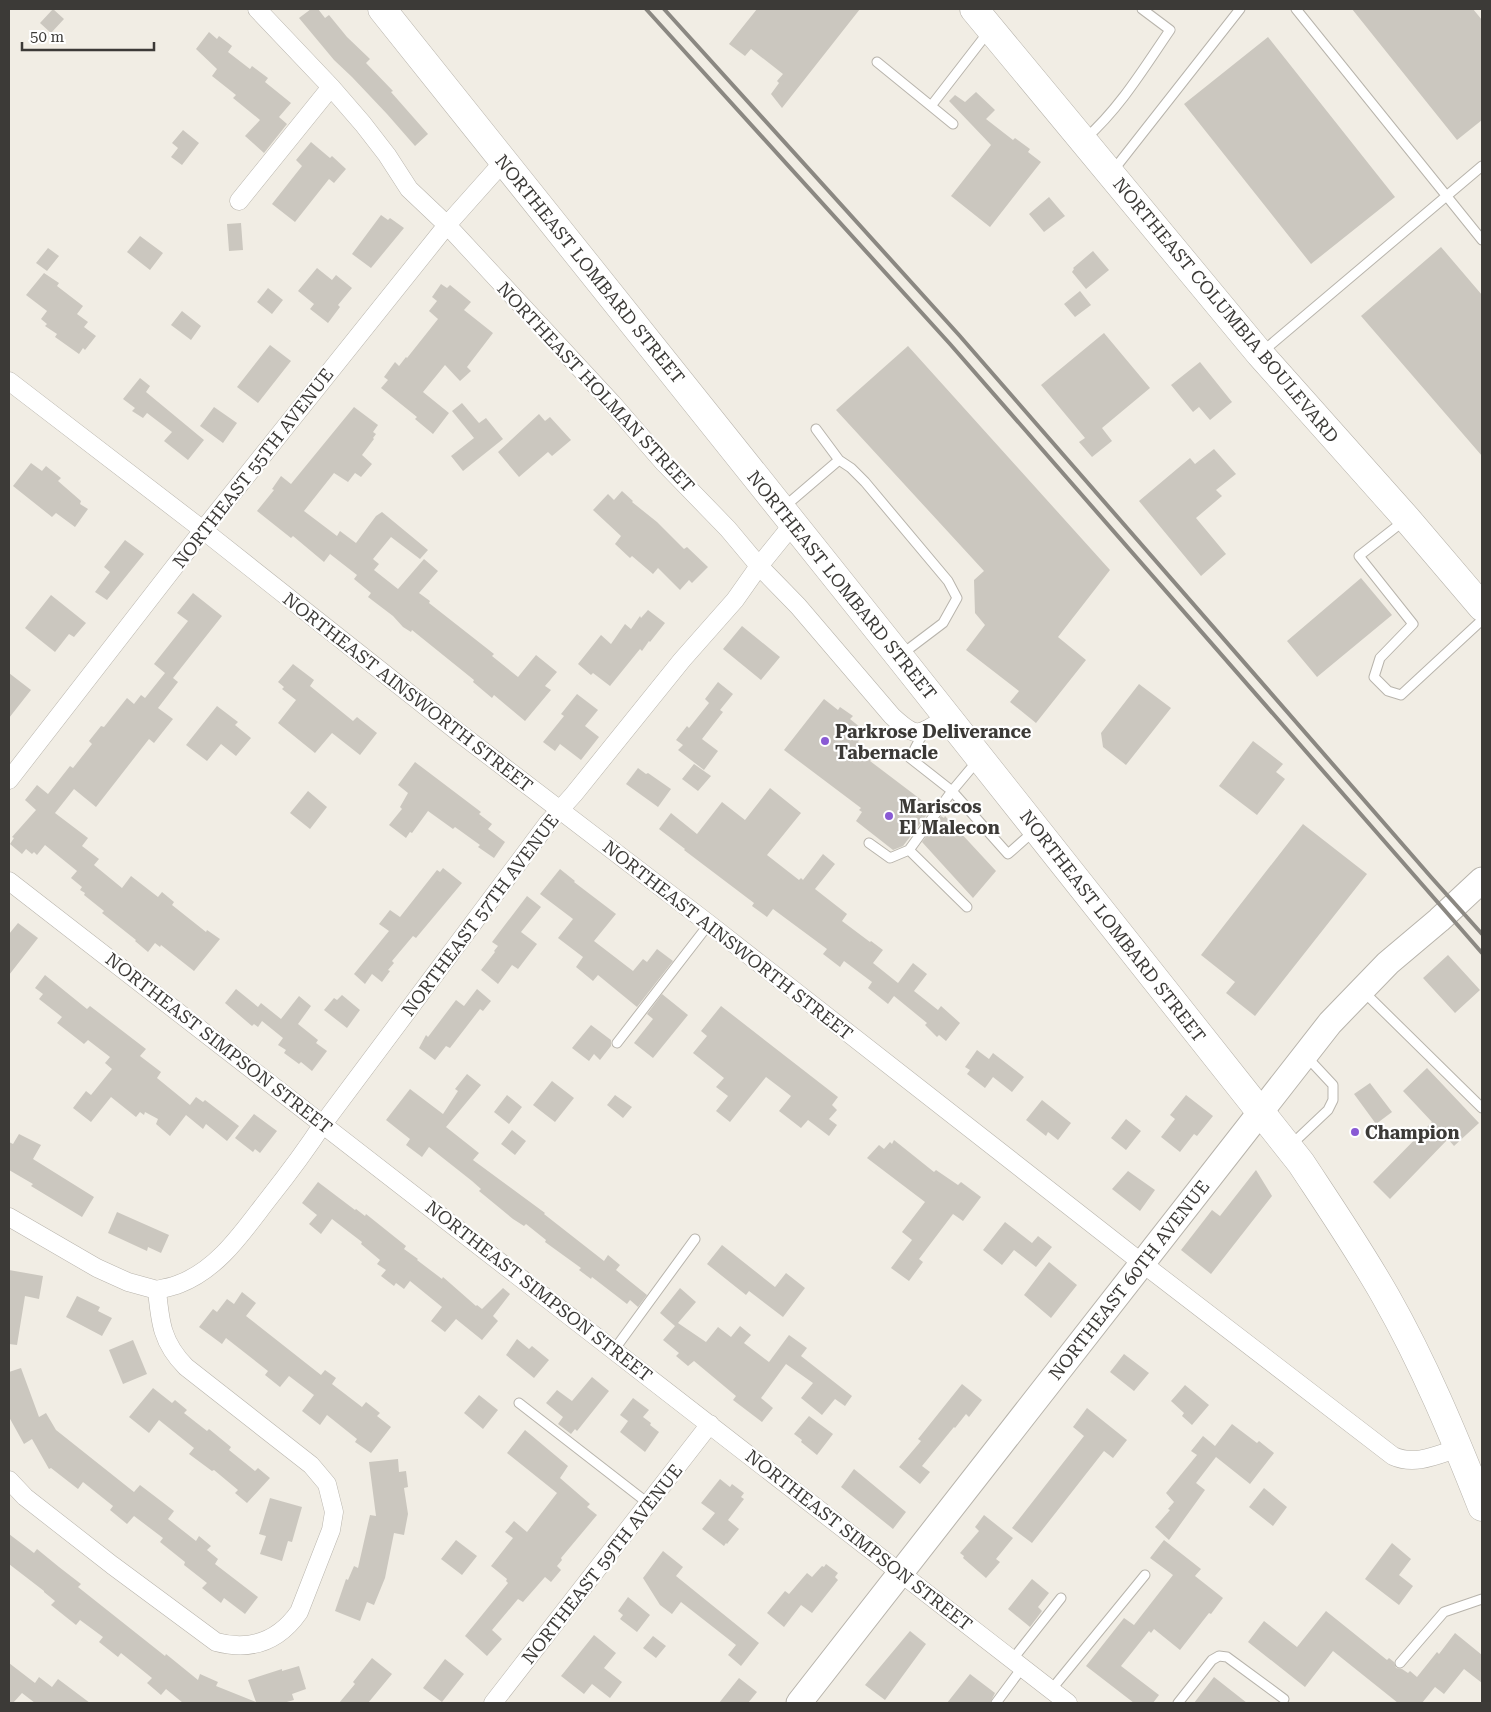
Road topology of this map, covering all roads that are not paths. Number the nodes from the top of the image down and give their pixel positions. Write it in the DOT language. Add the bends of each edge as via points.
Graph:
graph roads {
  1 [pos="257,9"];
  2 [pos="382,9"];
  3 [pos="1142,9"];
  4 [pos="1240,9"];
  5 [pos="1296,9"];
  6 [pos="983,19"];
  7 [pos="877,62"];
  8 [pos="331,87"];
  9 [pos="930,106"];
  10 [pos="954,124"];
  11 [pos="1083,141"];
  12 [pos="504,161"];
  13 [pos="1482,166"];
  14 [pos="1110,174"];
  15 [pos="1445,196"];
  16 [pos="239,201"];
  17 [pos="447,225"];
  18 [pos="1482,240"];
  19 [pos="1260,354"];
  20 [pos="9,381"];
  21 [pos="816,429"];
  22 [pos="839,460"];
  23 [pos="787,516"];
  24 [pos="1407,519"];
  25 [pos="203,530"];
  26 [pos="759,566"];
  27 [pos="1482,607"];
  28 [pos="1482,620"];
  29 [pos="899,656"];
  30 [pos="947,717"];
  31 [pos="923,733"];
  32 [pos="980,758"];
  33 [pos="9,780"];
  34 [pos="952,791"];
  35 [pos="559,810"];
  36 [pos="1036,829"];
  37 [pos="869,843"];
  38 [pos="909,850"];
  39 [pos="1482,880"];
  40 [pos="9,881"];
  41 [pos="967,907"];
  42 [pos="709,924"];
  43 [pos="1361,989"];
  44 [pos="617,1043"];
  45 [pos="1305,1055"];
  46 [pos="1482,1108"];
  47 [pos="1260,1112"];
  48 [pos="323,1124"];
  49 [pos="1289,1147"];
  50 [pos="9,1217"];
  51 [pos="695,1240"];
  52 [pos="1142,1263"];
  53 [pos="157,1290"];
  54 [pos="614,1350"];
  55 [pos="519,1403"];
  56 [pos="710,1424"];
  57 [pos="1459,1448"];
  58 [pos="9,1480"];
  59 [pos="649,1504"];
  60 [pos="1482,1507"];
  61 [pos="901,1573"];
  62 [pos="1146,1575"];
  63 [pos="1061,1598"];
  64 [pos="1482,1599"];
  65 [pos="1400,1663"];
  66 [pos="1017,1664"];
  67 [pos="1051,1690"];
  68 [pos="1284,1699"];
  69 [pos="493,1703"];
  70 [pos="799,1703"];
  71 [pos="996,1703"];
  72 [pos="1068,1703"];
  73 [pos="1178,1703"];
  1 -- 8 [label="street, NORTHEAST HOLMAN STREET"];
  2 -- 12 [label="main road, NORTHEAST LOMBARD STREET"];
  3 -- 11 [label="lane" via="1170,30 1120,103"];
  4 -- 14 [label="lane"];
  5 -- 15 [label="lane"];
  6 -- 9 [label="lane"];
  6 -- 11 [label="main road, NORTHEAST COLUMBIA BOULEVARD"];
  7 -- 9 [label="lane"];
  8 -- 16 [label="street"];
  8 -- 17 [label="street, NORTHEAST HOLMAN STREET" via="387,155 409,189"];
  9 -- 10 [label="lane"];
  11 -- 14 [label="main road, NORTHEAST COLUMBIA BOULEVARD"];
  12 -- 17 [label="street, NORTHEAST 55TH AVENUE"];
  12 -- 23 [label="main road, NORTHEAST LOMBARD STREET"];
  13 -- 15 [label="lane"];
  14 -- 19 [label="main road, NORTHEAST COLUMBIA BOULEVARD"];
  15 -- 18 [label="lane"];
  15 -- 19 [label="lane"];
  17 -- 25 [label="street, NORTHEAST 55TH AVENUE"];
  17 -- 26 [label="street, NORTHEAST HOLMAN STREET"];
  19 -- 24 [label="main road, NORTHEAST COLUMBIA BOULEVARD"];
  20 -- 25 [label="street, NORTHEAST AINSWORTH STREET"];
  21 -- 22 [label="lane"];
  22 -- 23 [label="lane"];
  22 -- 29 [label="lane" via="851,468 884,505 948,580 957,598 944,623"];
  23 -- 26 [label="street, NORTHEAST 57TH AVENUE"];
  23 -- 29 [label="main road, NORTHEAST LOMBARD STREET"];
  24 -- 27 [label="main road, NORTHEAST COLUMBIA BOULEVARD"];
  24 -- 28 [label="lane" via="1358,556 1413,624 1380,658 1374,677 1388,691 1401,695"];
  25 -- 33 [label="street, NORTHEAST 55TH AVENUE"];
  25 -- 35 [label="street, NORTHEAST AINSWORTH STREET"];
  26 -- 31 [label="street, NORTHEAST HOLMAN STREET" via="798,606 892,716 903,726"];
  26 -- 35 [label="street, NORTHEAST 57TH AVENUE"];
  29 -- 30 [label="main road, NORTHEAST LOMBARD STREET"];
  30 -- 31 [label="street"];
  30 -- 32 [label="main road, NORTHEAST LOMBARD STREET"];
  31 -- 34 [label="lane" via="910,758"];
  32 -- 34 [label="lane"];
  32 -- 36 [label="main road, NORTHEAST LOMBARD STREET"];
  34 -- 36 [label="lane" via="1008,854"];
  34 -- 38 [label="lane"];
  35 -- 42 [label="street, NORTHEAST AINSWORTH STREET"];
  35 -- 48 [label="street, NORTHEAST 57TH AVENUE"];
  36 -- 47 [label="main road, NORTHEAST LOMBARD STREET"];
  37 -- 38 [label="lane" via="890,858"];
  38 -- 41 [label="lane"];
  39 -- 43 [label="street, NORTHEAST 60TH AVENUE"];
  40 -- 48 [label="street, NORTHEAST SIMPSON STREET"];
  42 -- 44 [label="lane"];
  42 -- 52 [label="street, NORTHEAST AINSWORTH STREET"];
  43 -- 45 [label="street, NORTHEAST 60TH AVENUE"];
  43 -- 46 [label="lane"];
  45 -- 47 [label="street, NORTHEAST 60TH AVENUE"];
  45 -- 49 [label="lane" via="1333,1085 1333,1100 1328,1110"];
  47 -- 49 [label="main road, NORTHEAST LOMBARD STREET"];
  47 -- 52 [label="street, NORTHEAST 60TH AVENUE"];
  48 -- 53 [label="street, NORTHEAST 57TH AVENUE" via="231,1246 215,1262 179,1284"];
  48 -- 54 [label="street, NORTHEAST SIMPSON STREET"];
  49 -- 57 [label="main road, NORTHEAST LOMBARD STREET" via="1387,1298"];
  50 -- 53 [label="street" via="97,1268"];
  51 -- 54 [label="lane"];
  52 -- 57 [label="street, NORTHEAST AINSWORTH STREET" via="1393,1456 1414,1461"];
  52 -- 61 [label="street, NORTHEAST 60TH AVENUE"];
  53 -- 58 [label="street" via="159,1317 174,1354 186,1367 311,1465 327,1484 334,1512 331,1530 299,1612 291,1623 268,1640 247,1646 216,1642 25,1497"];
  54 -- 56 [label="street, NORTHEAST SIMPSON STREET"];
  55 -- 59 [label="lane"];
  56 -- 59 [label="street, NORTHEAST 59TH AVENUE"];
  56 -- 61 [label="street, NORTHEAST SIMPSON STREET"];
  57 -- 60 [label="main road, NORTHEAST LOMBARD STREET"];
  59 -- 69 [label="street, NORTHEAST 59TH AVENUE"];
  61 -- 66 [label="street, NORTHEAST SIMPSON STREET"];
  61 -- 70 [label="street, NORTHEAST 60TH AVENUE"];
  62 -- 67 [label="lane"];
  63 -- 66 [label="lane"];
  64 -- 65 [label="lane" via="1444,1612"];
  66 -- 67 [label="street, NORTHEAST SIMPSON STREET"];
  66 -- 71 [label="lane"];
  67 -- 72 [label="street, NORTHEAST SIMPSON STREET"];
  68 -- 73 [label="lane" via="1227,1657 1219,1656 1212,1660"];
}
